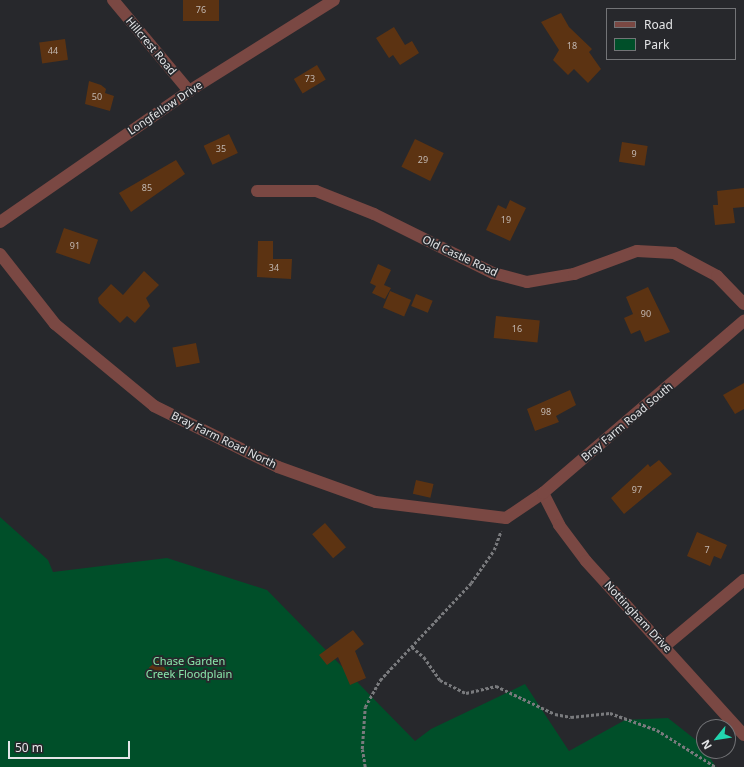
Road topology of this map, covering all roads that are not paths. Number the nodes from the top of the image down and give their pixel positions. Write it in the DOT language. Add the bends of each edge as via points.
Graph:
graph roads {
  1 [pos="113,0"];
  2 [pos="334,0"];
  3 [pos="189,92"];
  4 [pos="257,191"];
  5 [pos="0,222"];
  6 [pos="0,254"];
  7 [pos="744,304"];
  8 [pos="744,321"];
  9 [pos="543,493"];
  10 [pos="506,518"];
  11 [pos="744,580"];
  12 [pos="665,646"];
  13 [pos="744,735"];
  1 -- 3 [label="street, Hillcrest Road"];
  2 -- 3 [label="street, Longfellow Drive"];
  3 -- 5 [label="street, Longfellow Drive"];
  4 -- 7 [label="street, Old Castle Road" via="316,191 374,214 493,273 528,282 574,274 636,251 674,253 717,276"];
  6 -- 10 [label="street, Bray Farm Road North" via="55,324 154,406 278,467 376,502"];
  8 -- 9 [label="street, Bray Farm Road South"];
  9 -- 10 [label="street, Bray Farm Road South"];
  9 -- 12 [label="street, Nottingham Drive" via="559,525 586,561"];
  11 -- 12 [label="street"];
  12 -- 13 [label="street, Nottingham Drive"];
}
